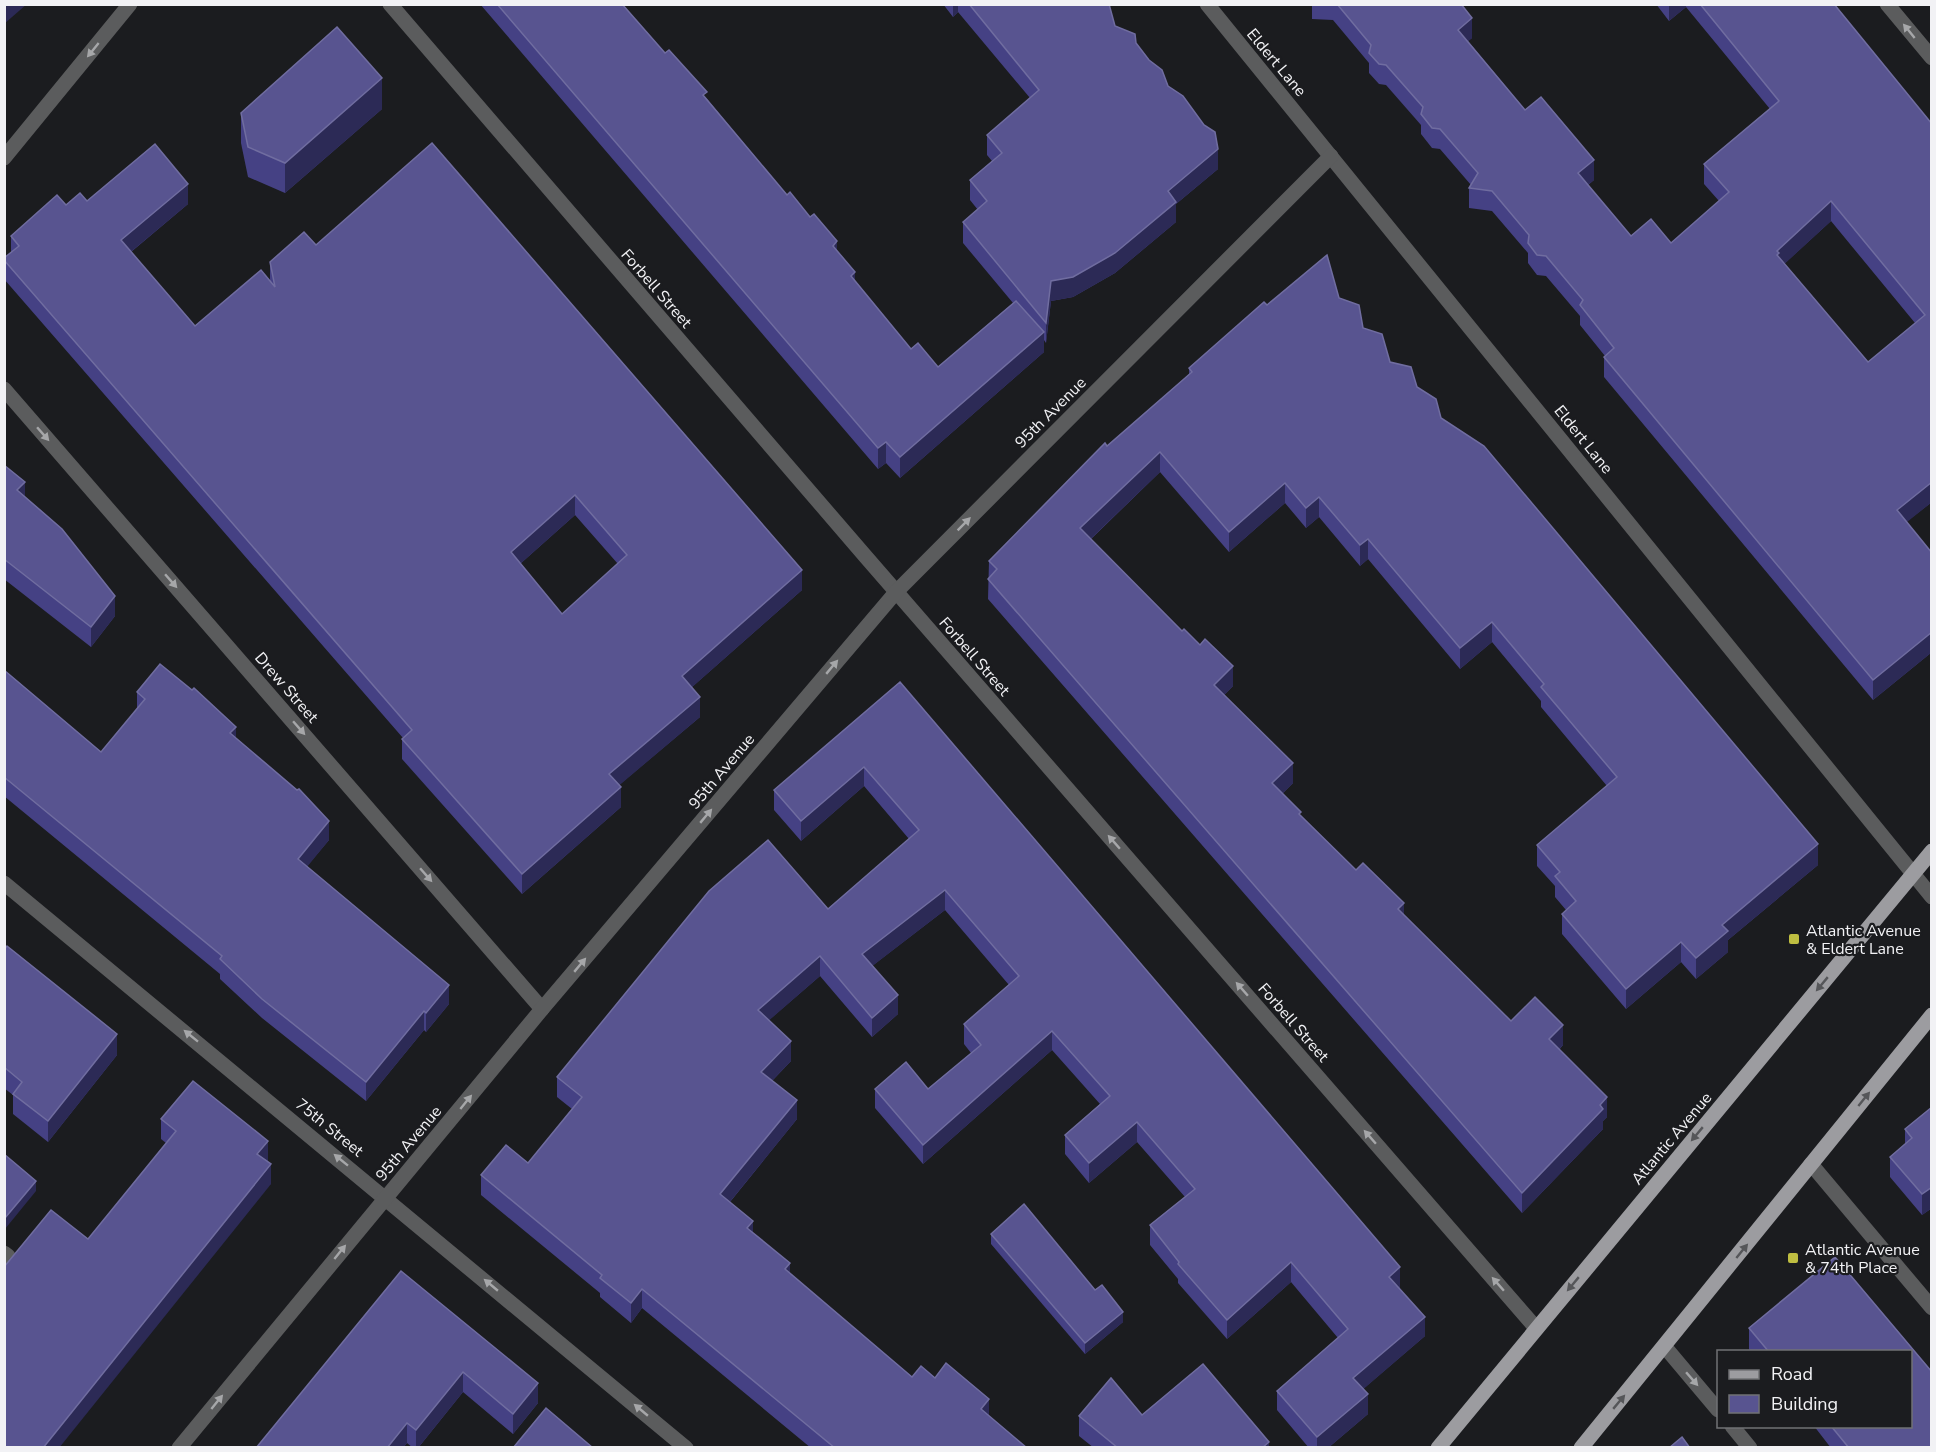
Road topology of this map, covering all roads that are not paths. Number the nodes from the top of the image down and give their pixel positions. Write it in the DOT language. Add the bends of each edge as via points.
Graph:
graph roads {
  1 [pos="130,4"];
  2 [pos="390,4"];
  3 [pos="1207,4"];
  4 [pos="1887,4"];
  5 [pos="1932,58"];
  6 [pos="1331,156"];
  7 [pos="4,158"];
  8 [pos="4,389"];
  9 [pos="896,592"];
  10 [pos="1932,851"];
  11 [pos="1912,874"];
  12 [pos="4,883"];
  13 [pos="1932,897"];
  14 [pos="542,1009"];
  15 [pos="1932,1015"];
  16 [pos="1811,1164"];
  17 [pos="386,1197"];
  18 [pos="4,1253"];
  19 [pos="4,1261"];
  20 [pos="1932,1308"];
  21 [pos="1536,1328"];
  22 [pos="1665,1347"];
  23 [pos="1717,1408"];
  24 [pos="1734,1428"];
  25 [pos="179,1448"];
  26 [pos="686,1448"];
  27 [pos="1438,1448"];
  28 [pos="1581,1448"];
  29 [pos="1750,1448"];
  1 -- 7 [label="street, one-way"];
  2 -- 9 [label="street, Forbell Street"];
  3 -- 6 [label="street, Eldert Lane"];
  5 -- 4 [label="street, one-way"];
  9 -- 6 [label="street, 95th Avenue, one-way"];
  6 -- 11 [label="street, Eldert Lane"];
  8 -- 14 [label="street, Drew Street, one-way"];
  14 -- 9 [label="street, 95th Avenue, one-way"];
  21 -- 9 [label="street, Forbell Street, one-way"];
  10 -- 11 [label="main road, Atlantic Avenue"];
  11 -- 13 [label="street, Eldert Lane"];
  11 -- 21 [label="main road, Atlantic Avenue, one-way"];
  17 -- 12 [label="street, 75th Street, one-way"];
  17 -- 14 [label="street, 95th Avenue, one-way"];
  16 -- 15 [label="main road, one-way"];
  16 -- 20 [label="street"];
  22 -- 16 [label="main road, one-way"];
  25 -- 17 [label="street, 95th Avenue, one-way"];
  26 -- 17 [label="street, 75th Street, one-way"];
  18 -- 19 [label="street" via="8,1256"];
  21 -- 27 [label="main road, Atlantic Avenue"];
  22 -- 23 [label="street, one-way"];
  28 -- 22 [label="main road, one-way"];
  24 -- 29 [label="street"];
}
